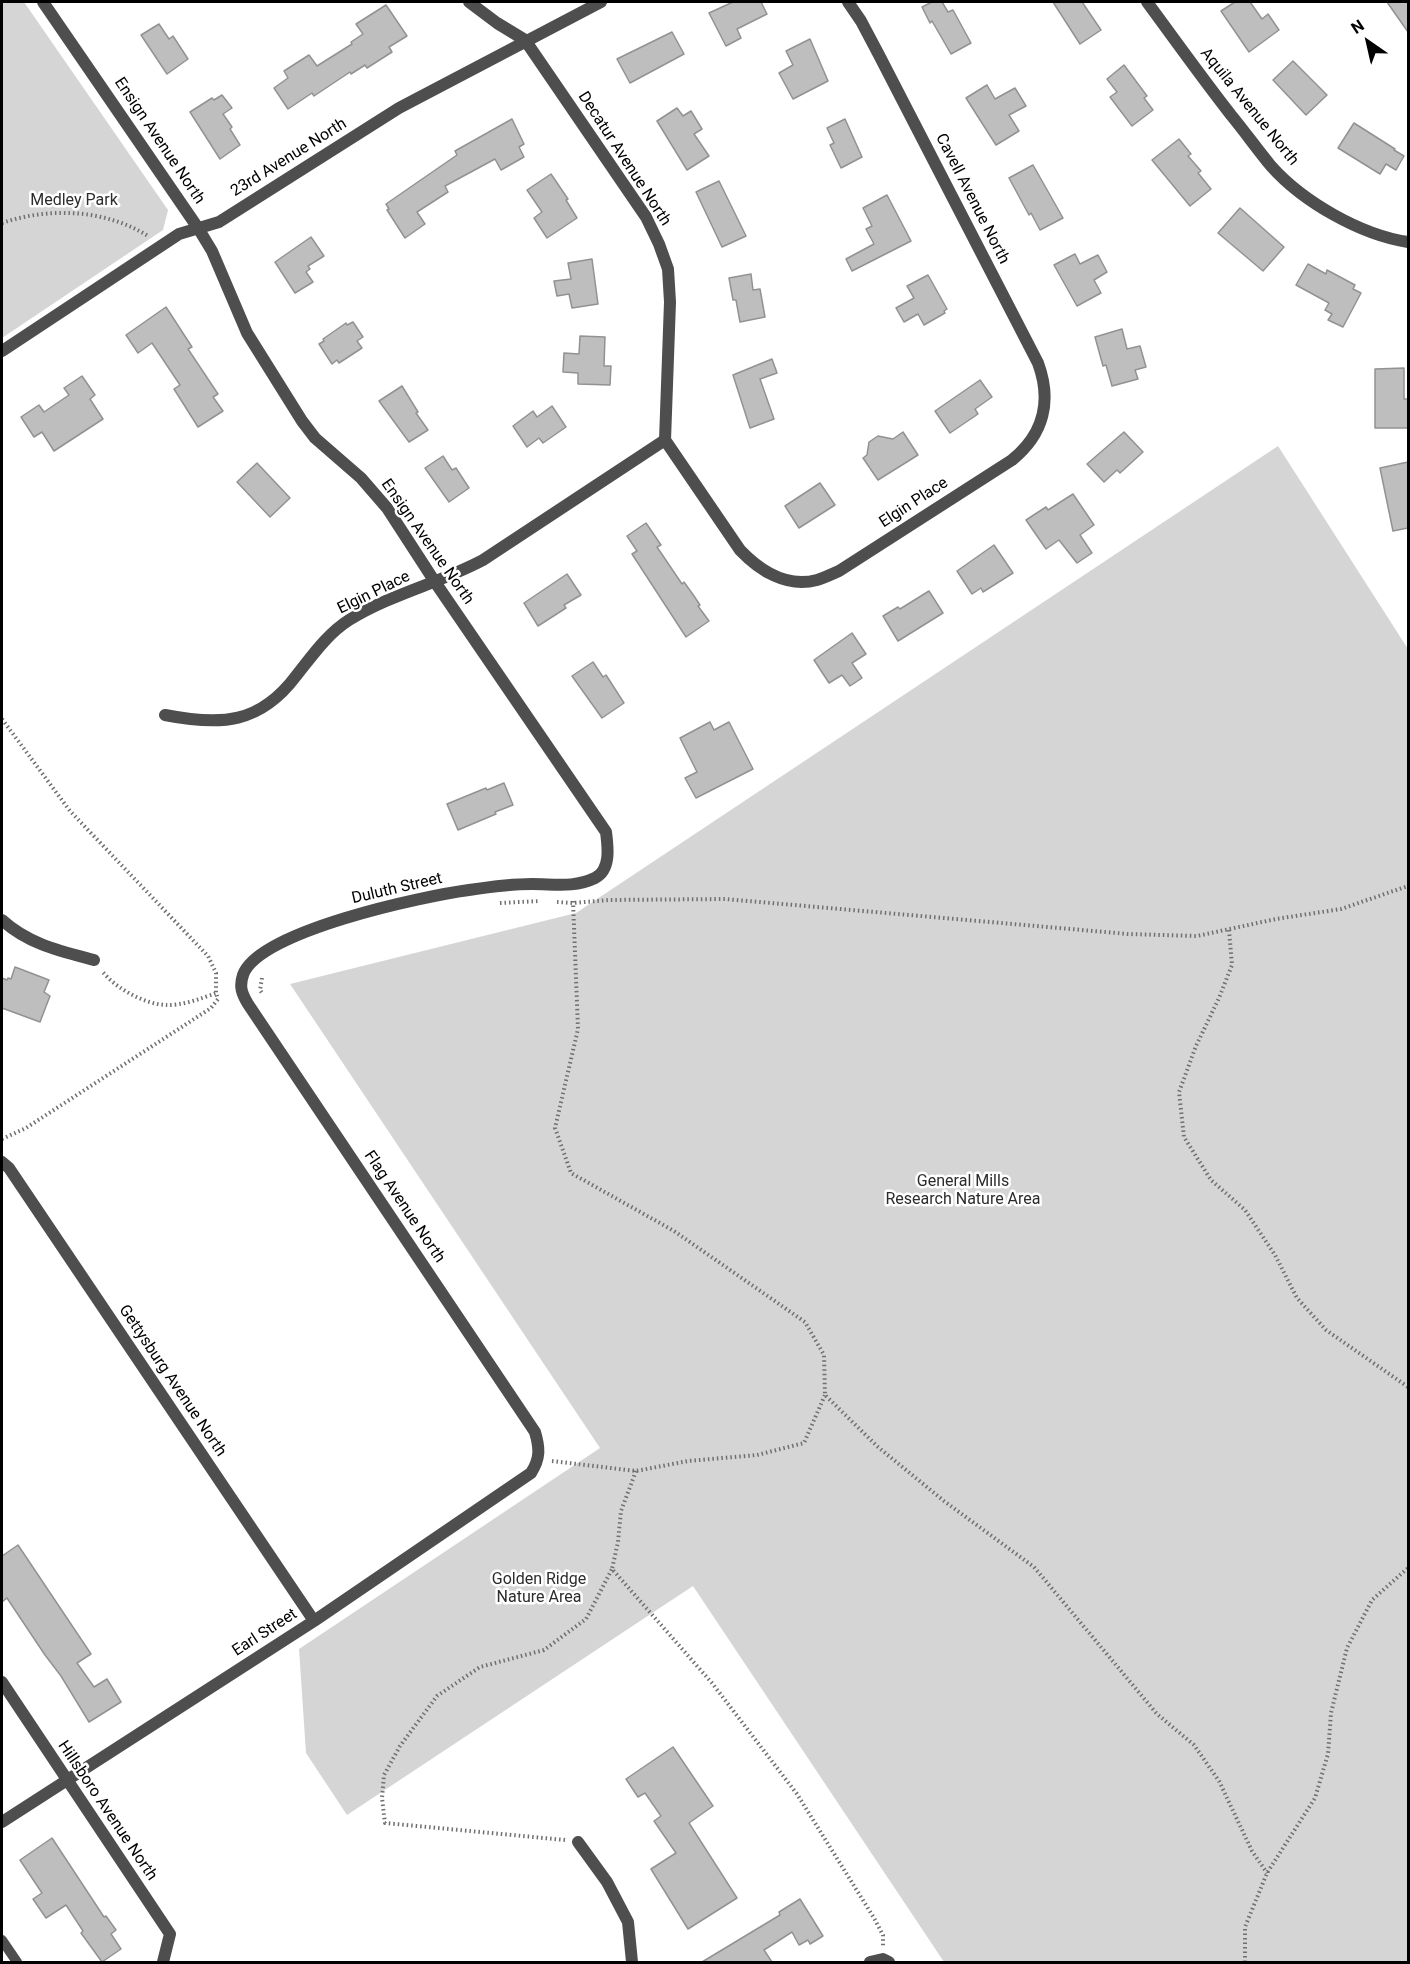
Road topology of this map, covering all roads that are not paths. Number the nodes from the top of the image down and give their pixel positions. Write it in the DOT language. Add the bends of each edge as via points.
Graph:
graph roads {
  1 [pos="43,2"];
  2 [pos="469,2"];
  3 [pos="601,2"];
  4 [pos="848,2"];
  5 [pos="1147,2"];
  6 [pos="525,40"];
  7 [pos="198,228"];
  8 [pos="1408,242"];
  9 [pos="2,351"];
  10 [pos="1041,418"];
  11 [pos="665,440"];
  12 [pos="435,582"];
  13 [pos="165,715"];
  14 [pos="573,885"];
  15 [pos="2,920"];
  16 [pos="94,960"];
  17 [pos="243,973"];
  18 [pos="2,1162"];
  19 [pos="538,1461"];
  20 [pos="314,1621"];
  21 [pos="2,1682"];
  22 [pos="67,1779"];
  23 [pos="2,1822"];
  24 [pos="578,1842"];
  25 [pos="2,1940"];
  26 [pos="886,1961"];
  27 [pos="17,1962"];
  28 [pos="163,1962"];
  29 [pos="632,1962"];
  30 [pos="870,1962"];
  1 -- 7 [label="street, Ensign Avenue North"];
  2 -- 6 [label="street, Decatur Avenue North"];
  3 -- 6 [label="street, 23rd Avenue North"];
  4 -- 10 [label="street, Cavell Avenue North" via="1038,363 1044,380"];
  5 -- 8 [label="street, Aquila Avenue North" via="1273,167 1314,204 1354,225"];
  6 -- 7 [label="street, 23rd Avenue North" via="399,108 219,222"];
  6 -- 11 [label="street, Decatur Avenue North" via="646,217 668,269"];
  7 -- 9 [label="street, 23rd Avenue North" via="179,234"];
  7 -- 12 [label="street, Ensign Avenue North" via="247,333 302,422 376,494"];
  10 -- 11 [label="street, Elgin Place" via="1025,449 1012,460 839,571 799,582 753,565"];
  11 -- 12 [label="street, Elgin Place" via="483,560"];
  12 -- 13 [label="street, Elgin Place" via="348,621 319,646 283,693 246,716 198,721"];
  12 -- 14 [label="street, Ensign Avenue North" via="606,832 609,851 604,867 597,877"];
  14 -- 17 [label="street, Duluth Street" via="531,884 469,890 397,904 284,941 258,955"];
  15 -- 16 [label="street" via="14,932 41,945"];
  17 -- 19 [label="street, Flag Avenue North" via="240,990 248,1004 535,1432"];
  18 -- 20 [label="street, Gettysburg Avenue North"];
  19 -- 20 [label="street, Earl Street" via="521,1481"];
  20 -- 22 [label="street, Earl Street"];
  21 -- 22 [label="street, Hillsboro Avenue North"];
  22 -- 23 [label="street, Earl Street"];
  22 -- 28 [label="street, Hillsboro Avenue North" via="170,1934"];
  24 -- 29 [label="street" via="607,1882 628,1922"];
  25 -- 27 [label="lane"];
  26 -- 30 [label="street"];
}
